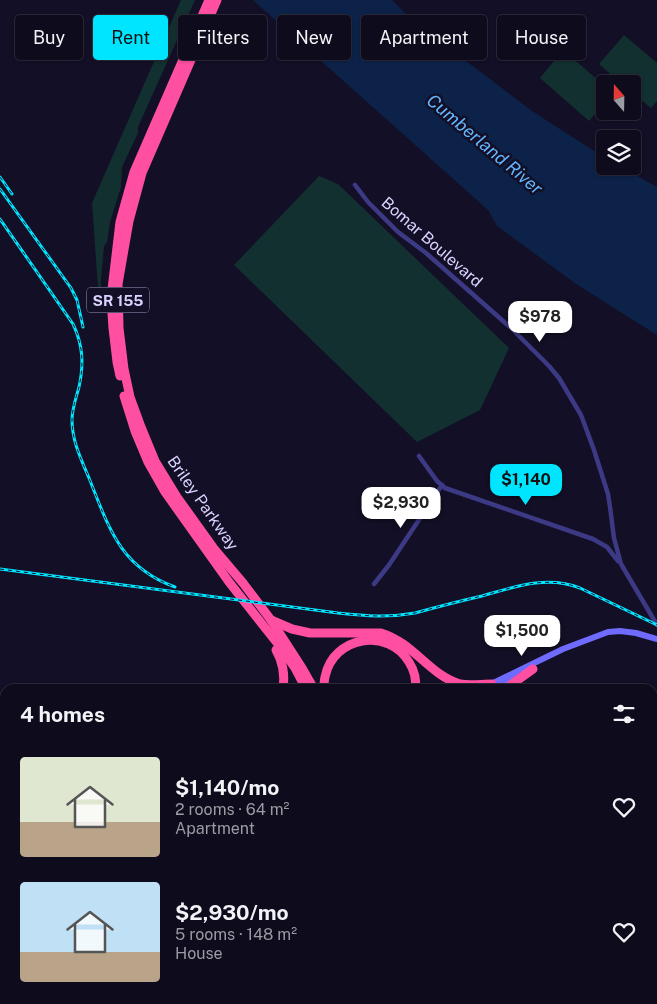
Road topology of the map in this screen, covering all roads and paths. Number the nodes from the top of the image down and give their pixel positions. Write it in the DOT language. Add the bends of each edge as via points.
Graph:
graph roads {
  1 [pos="209,0"];
  2 [pos="217,0"];
  3 [pos="355,185"];
  4 [pos="419,456"];
  5 [pos="442,486"];
  6 [pos="621,564"];
  7 [pos="374,584"];
  8 [pos="271,620"];
  9 [pos="657,625"];
  10 [pos="266,629"];
  11 [pos="657,638"];
  12 [pos="572,647"];
  13 [pos="533,669"];
  14 [pos="283,684"];
  15 [pos="303,684"];
  16 [pos="311,684"];
  17 [pos="324,684"];
  18 [pos="416,684"];
  19 [pos="462,684"];
  20 [pos="497,684"];
  21 [pos="498,684"];
  22 [pos="512,684"];
  1 -- 10 [label="highway, Briley Parkway / SR 155" via="126,198 116,250 113,328 125,400 148,462 165,492"];
  2 -- 8 [label="highway, Briley Parkway / SR 155" via="142,173 129,221 120,275 119,328 130,396 155,461 177,497"];
  3 -- 6 [label="street, Bomar Boulevard" via="398,232 511,328 559,378 581,415 594,450 608,494"];
  4 -- 5 [label="street"];
  5 -- 6 [label="street" via="601,543"];
  5 -- 7 [label="street"];
  6 -- 9 [label="street, Bomar Boulevard"];
  8 -- 16 [label="highway, Briley Parkway / SR 155"];
  8 -- 19 [label="highway" via="310,633 386,635 400,641 442,675"];
  10 -- 14 [label="highway" via="283,666"];
  10 -- 15 [label="highway, Briley Parkway / SR 155"];
  11 -- 12 [label="main road" via="620,630 598,635"];
  12 -- 13 [label="main road"];
  12 -- 20 [label="main road"];
  13 -- 21 [label="main road"];
  13 -- 22 [label="highway"];
  17 -- 18 [label="highway" via="329,666 340,651 367,640 388,643 405,656 415,674"];
}
